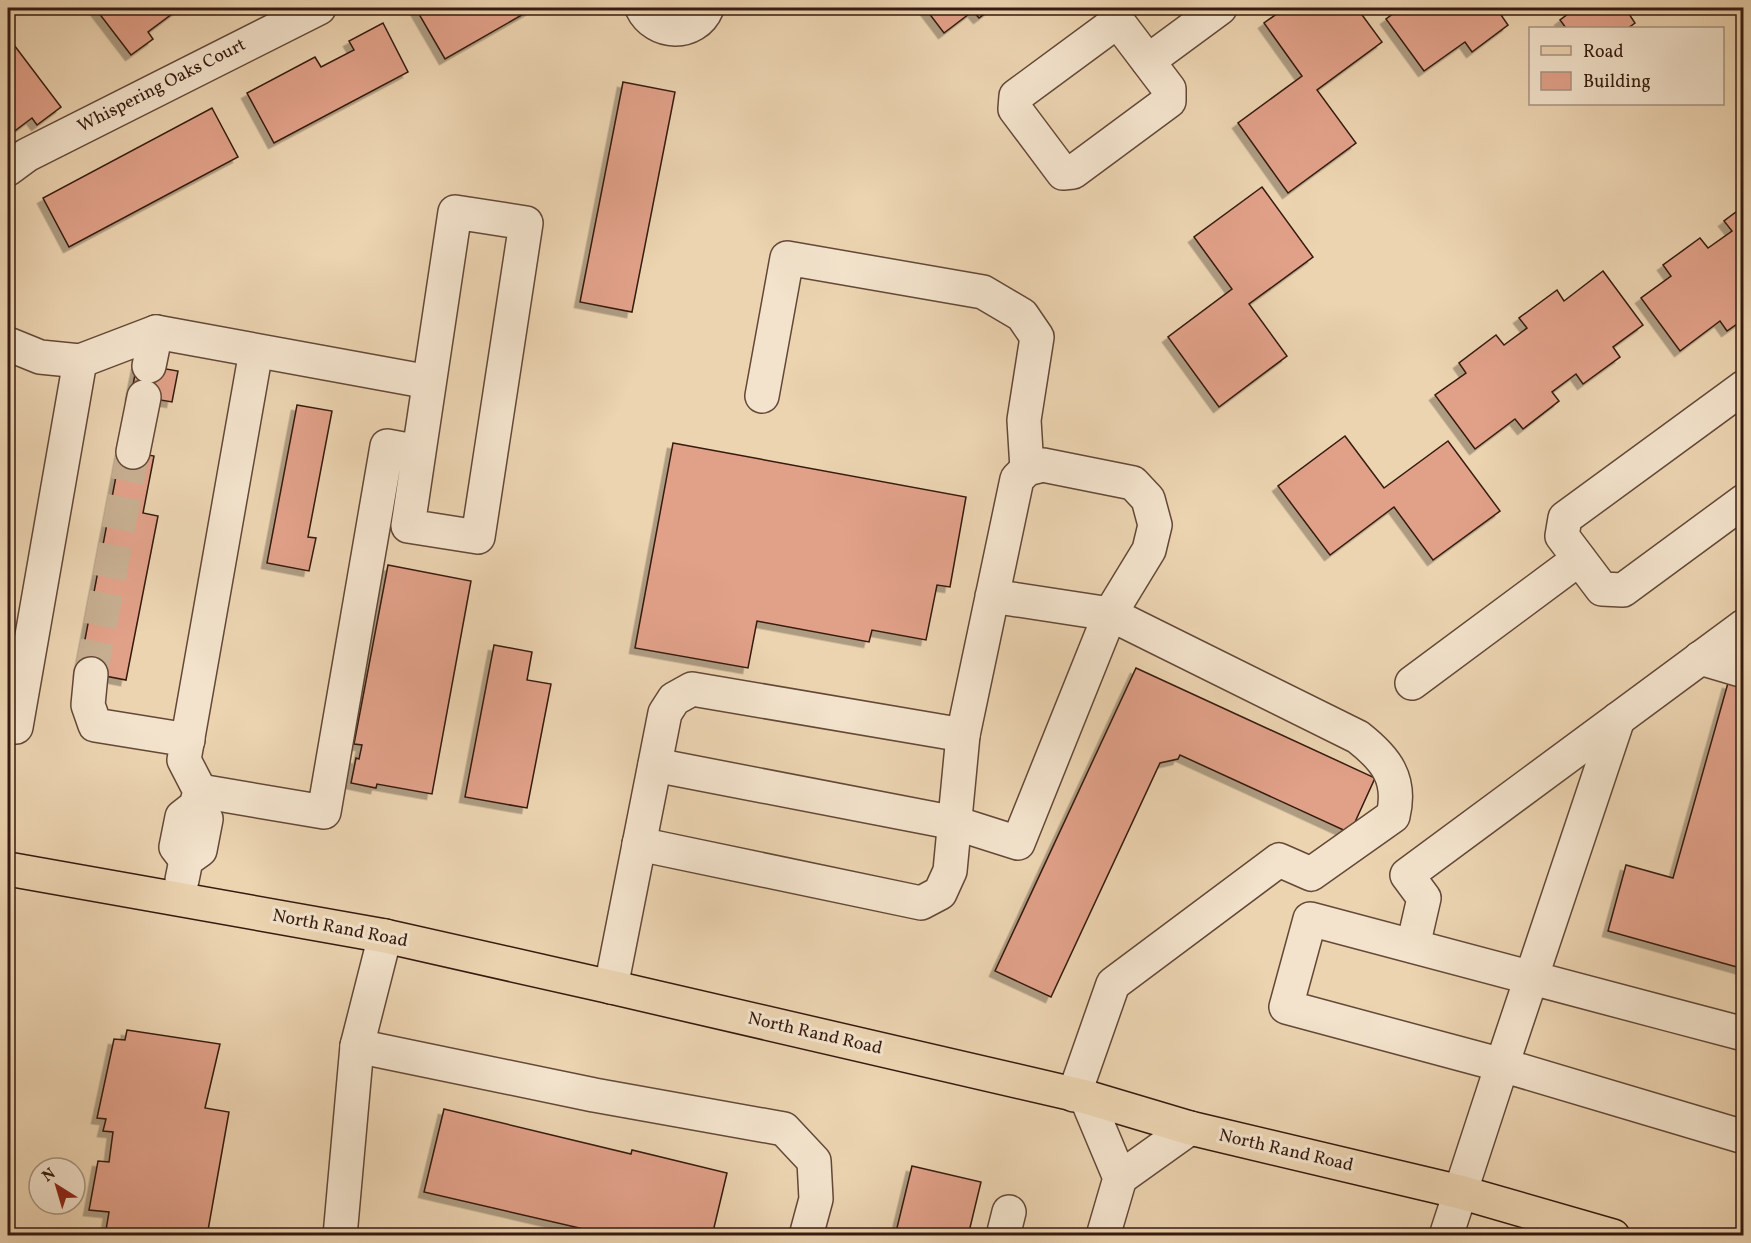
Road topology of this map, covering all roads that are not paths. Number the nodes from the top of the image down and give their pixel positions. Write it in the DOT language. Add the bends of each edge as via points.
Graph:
graph roads {
  1 [pos="319,8"];
  2 [pos="642,8"];
  3 [pos="707,8"];
  4 [pos="1220,8"];
  5 [pos="1148,61"];
  6 [pos="8,169"];
  7 [pos="156,332"];
  8 [pos="8,344"];
  9 [pos="256,351"];
  10 [pos="80,361"];
  11 [pos="429,382"];
  12 [pos="1743,387"];
  13 [pos="762,396"];
  14 [pos="133,452"];
  15 [pos="419,452"];
  16 [pos="1027,469"];
  17 [pos="1743,501"];
  18 [pos="1579,559"];
  19 [pos="992,596"];
  20 [pos="1110,614"];
  21 [pos="1743,626"];
  22 [pos="1700,658"];
  23 [pos="1743,671"];
  24 [pos="92,674"];
  25 [pos="1412,682"];
  26 [pos="1618,719"];
  27 [pos="8,726"];
  28 [pos="963,735"];
  29 [pos="188,740"];
  30 [pos="655,765"];
  31 [pos="198,799"];
  32 [pos="955,822"];
  33 [pos="639,844"];
  34 [pos="8,869"];
  35 [pos="178,898"];
  36 [pos="385,936"];
  37 [pos="1413,946"];
  38 [pos="1532,978"];
  39 [pos="611,987"];
  40 [pos="1743,1034"];
  41 [pos="357,1046"];
  42 [pos="1502,1065"];
  43 [pos="1080,1096"];
  44 [pos="1190,1128"];
  45 [pos="1743,1137"];
  46 [pos="1120,1178"];
  47 [pos="1460,1192"];
  48 [pos="340,1236"];
  49 [pos="806,1236"];
  50 [pos="1103,1236"];
  51 [pos="1446,1236"];
  52 [pos="1613,1236"];
  1 -- 6 [label="street, Whispering Oaks Court" via="27,155"];
  2 -- 3 [label="street" via="655,24 678,30 699,21"];
  4 -- 5 [label="street"];
  5 -- 5 [label="street" via="1169,90 1169,101 1073,172 1063,173 1015,109 1017,96 1111,26 1122,27"];
  7 -- 9 [label="street"];
  7 -- 10 [label="street"];
  7 -- 14 [label="street"];
  8 -- 10 [label="street" via="40,357"];
  9 -- 11 [label="street"];
  9 -- 29 [label="street"];
  10 -- 27 [label="street" via="16,727"];
  11 -- 15 [label="street"];
  11 -- 15 [label="street" via="455,212 526,223 478,537 408,526"];
  12 -- 18 [label="street" via="1565,518 1562,536"];
  13 -- 16 [label="street" via="788,258 983,292 1023,315 1037,337 1024,420"];
  15 -- 31 [label="street" via="387,446 324,812"];
  16 -- 19 [label="street" via="1017,479"];
  16 -- 20 [label="street" via="1043,465 1133,483 1148,499 1155,525 1149,550"];
  17 -- 18 [label="street" via="1623,590 1602,589"];
  18 -- 25 [label="street"];
  19 -- 20 [label="street"];
  19 -- 28 [label="street"];
  20 -- 32 [label="street" via="1018,843"];
  20 -- 43 [label="street" via="1358,737 1378,753 1395,782 1397,799 1393,816 1311,874 1279,860 1113,984"];
  21 -- 22 [label="street"];
  22 -- 23 [label="street"];
  22 -- 26 [label="street"];
  24 -- 29 [label="street" via="88,705 95,725"];
  26 -- 37 [label="street" via="1407,875 1424,898"];
  26 -- 38 [label="street"];
  28 -- 30 [label="street" via="692,689 674,699 665,713"];
  28 -- 32 [label="street"];
  29 -- 31 [label="street" via="184,760"];
  30 -- 32 [label="street"];
  30 -- 33 [label="street"];
  31 -- 35 [label="street" via="182,817 176,847 186,860"];
  32 -- 33 [label="street" via="950,871 940,893 921,903"];
  33 -- 39 [label="street"];
  34 -- 35 [label="main road, North Rand Road"];
  35 -- 36 [label="main road, North Rand Road"];
  36 -- 39 [label="main road, North Rand Road"];
  36 -- 41 [label="street"];
  37 -- 38 [label="street"];
  37 -- 42 [label="street" via="1310,919 1286,1007"];
  38 -- 40 [label="street"];
  38 -- 42 [label="street"];
  39 -- 43 [label="main road, North Rand Road"];
  41 -- 48 [label="street"];
  41 -- 49 [label="street" via="784,1130 814,1161 816,1199"];
  42 -- 45 [label="street"];
  42 -- 47 [label="street"];
  43 -- 44 [label="main road, North Rand Road"];
  43 -- 46 [label="street"];
  44 -- 46 [label="street"];
  44 -- 47 [label="main road, North Rand Road"];
  46 -- 50 [label="street"];
  47 -- 51 [label="street"];
  47 -- 52 [label="main road, North Rand Road"];
}
